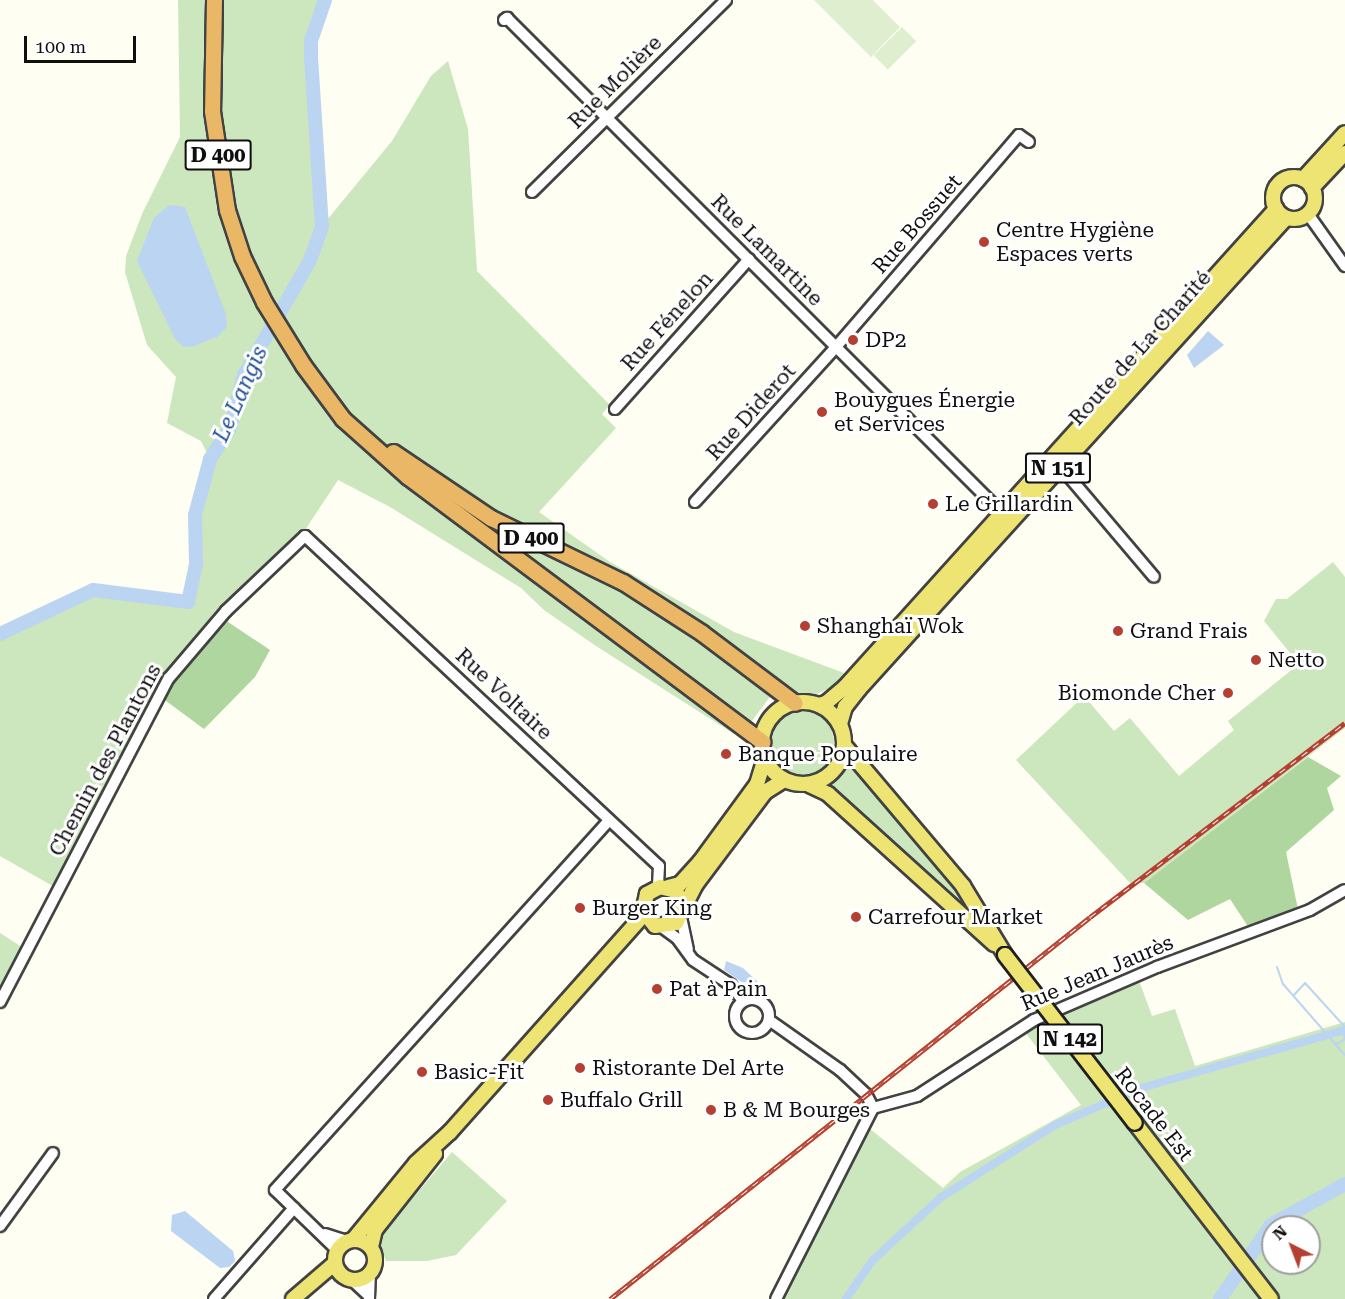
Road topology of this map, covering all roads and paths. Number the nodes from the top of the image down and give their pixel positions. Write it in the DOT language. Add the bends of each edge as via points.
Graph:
graph roads {
  1 [pos="214,0"];
  2 [pos="726,0"];
  3 [pos="504,20"];
  4 [pos="607,118"];
  5 [pos="1345,133"];
  6 [pos="1029,142"];
  7 [pos="1345,153"];
  8 [pos="1308,184"];
  9 [pos="532,192"];
  10 [pos="1281,213"];
  11 [pos="1308,214"];
  12 [pos="749,258"];
  13 [pos="1345,266"];
  14 [pos="836,347"];
  15 [pos="324,394"];
  16 [pos="615,409"];
  17 [pos="1060,466"];
  18 [pos="695,502"];
  19 [pos="1001,512"];
  20 [pos="305,536"];
  21 [pos="1154,577"];
  22 [pos="795,703"];
  23 [pos="819,705"];
  24 [pos="840,724"];
  25 [pos="762,742"];
  26 [pos="844,745"];
  27 [pos="765,758"];
  28 [pos="784,780"];
  29 [pos="807,784"];
  30 [pos="609,820"];
  31 [pos="663,887"];
  32 [pos="1345,890"];
  33 [pos="682,911"];
  34 [pos="653,922"];
  35 [pos="688,953"];
  36 [pos="1005,955"];
  37 [pos="743,1001"];
  38 [pos="0,1002"];
  39 [pos="769,1020"];
  40 [pos="873,1108"];
  41 [pos="450,1132"];
  42 [pos="53,1153"];
  43 [pos="294,1208"];
  44 [pos="0,1226"];
  45 [pos="371,1247"];
  46 [pos="344,1258"];
  47 [pos="370,1273"];
  48 [pos="368,1296"];
  49 [pos="214,1299"];
  50 [pos="293,1299"];
  51 [pos="307,1299"];
  52 [pos="776,1299"];
  53 [pos="1271,1299"];
  1 -- 15 [label="highway, D 400" via="213,111 218,162 233,228 264,302"];
  2 -- 4 [label="street, Rue Molière"];
  3 -- 4 [label="street, Rue Lamartine" via="507,18"];
  4 -- 9 [label="street, Rue Molière"];
  4 -- 12 [label="street, Rue Lamartine"];
  5 -- 8 [label="main road"];
  6 -- 14 [label="street, Rue Bossuet" via="1019,135"];
  7 -- 8 [label="main road"];
  8 -- 10 [label="main road" via="1289,177 1277,186 1273,194"];
  8 -- 11 [label="main road" via="1315,200"];
  10 -- 11 [label="main road" via="1298,219"];
  10 -- 17 [label="main road, Route de La Charité / N 151"];
  10 -- 19 [label="main road, Route de La Charité / N 151"];
  11 -- 13 [label="street"];
  12 -- 14 [label="street, Rue Lamartine"];
  12 -- 16 [label="street, Rue Fénelon"];
  14 -- 18 [label="street, Rue Diderot"];
  14 -- 19 [label="street, Rue Lamartine"];
  15 -- 22 [label="highway, D 400" via="448,492 537,542 623,582 702,633"];
  15 -- 25 [label="highway, D 400" via="366,442 406,476"];
  17 -- 21 [label="street"];
  17 -- 24 [label="main road, Route de La Charité / N 151" via="859,689 845,707"];
  19 -- 23 [label="main road, Route de La Charité / N 151" via="845,687"];
  20 -- 30 [label="street, Rue Voltaire"];
  20 -- 38 [label="street, Chemin des Plantons" via="226,611 169,678"];
  22 -- 23 [label="main road"];
  22 -- 25 [label="main road" via="771,717"];
  23 -- 24 [label="main road"];
  24 -- 26 [label="main road"];
  25 -- 27 [label="main road"];
  26 -- 29 [label="main road" via="836,767"];
  26 -- 36 [label="main road, Rocade Est / N 142" via="963,886"];
  27 -- 28 [label="main road"];
  27 -- 31 [label="main road" via="757,784 700,862 680,884"];
  28 -- 29 [label="main road"];
  28 -- 33 [label="main road" via="765,792"];
  29 -- 36 [label="main road, Rocade Est / N 142" via="828,794"];
  30 -- 31 [label="street, Rue Voltaire" via="659,866"];
  30 -- 43 [label="street" via="275,1190"];
  31 -- 33 [label="main road" via="680,895"];
  31 -- 34 [label="main road" via="644,899"];
  32 -- 40 [label="street, Rue Jean Jaurès" via="1310,910 1157,967 1034,1020 917,1096"];
  33 -- 34 [label="main road" via="674,925"];
  33 -- 35 [label="street"];
  34 -- 35 [label="street"];
  34 -- 41 [label="main road" via="622,943"];
  35 -- 37 [label="street" via="731,985"];
  36 -- 53 [label="main road, Rocade Est / N 142, bridge"];
  37 -- 39 [label="street" via="754,999 764,1004"];
  37 -- 39 [label="street" via="735,1015 742,1030 758,1032"];
  39 -- 40 [label="street" via="840,1070 861,1089"];
  40 -- 52 [label="street"];
  41 -- 45 [label="main road" via="375,1230"];
  41 -- 46 [label="main road" via="416,1163"];
  42 -- 44 [label="street"];
  43 -- 46 [label="street"];
  43 -- 49 [label="street"];
  45 -- 46 [label="main road"];
  45 -- 47 [label="main road" via="375,1260"];
  46 -- 47 [label="main road"];
  46 -- 48 [label="street"];
  46 -- 50 [label="main road"];
  46 -- 51 [label="main road"];
  47 -- 48 [label="street"];
}
